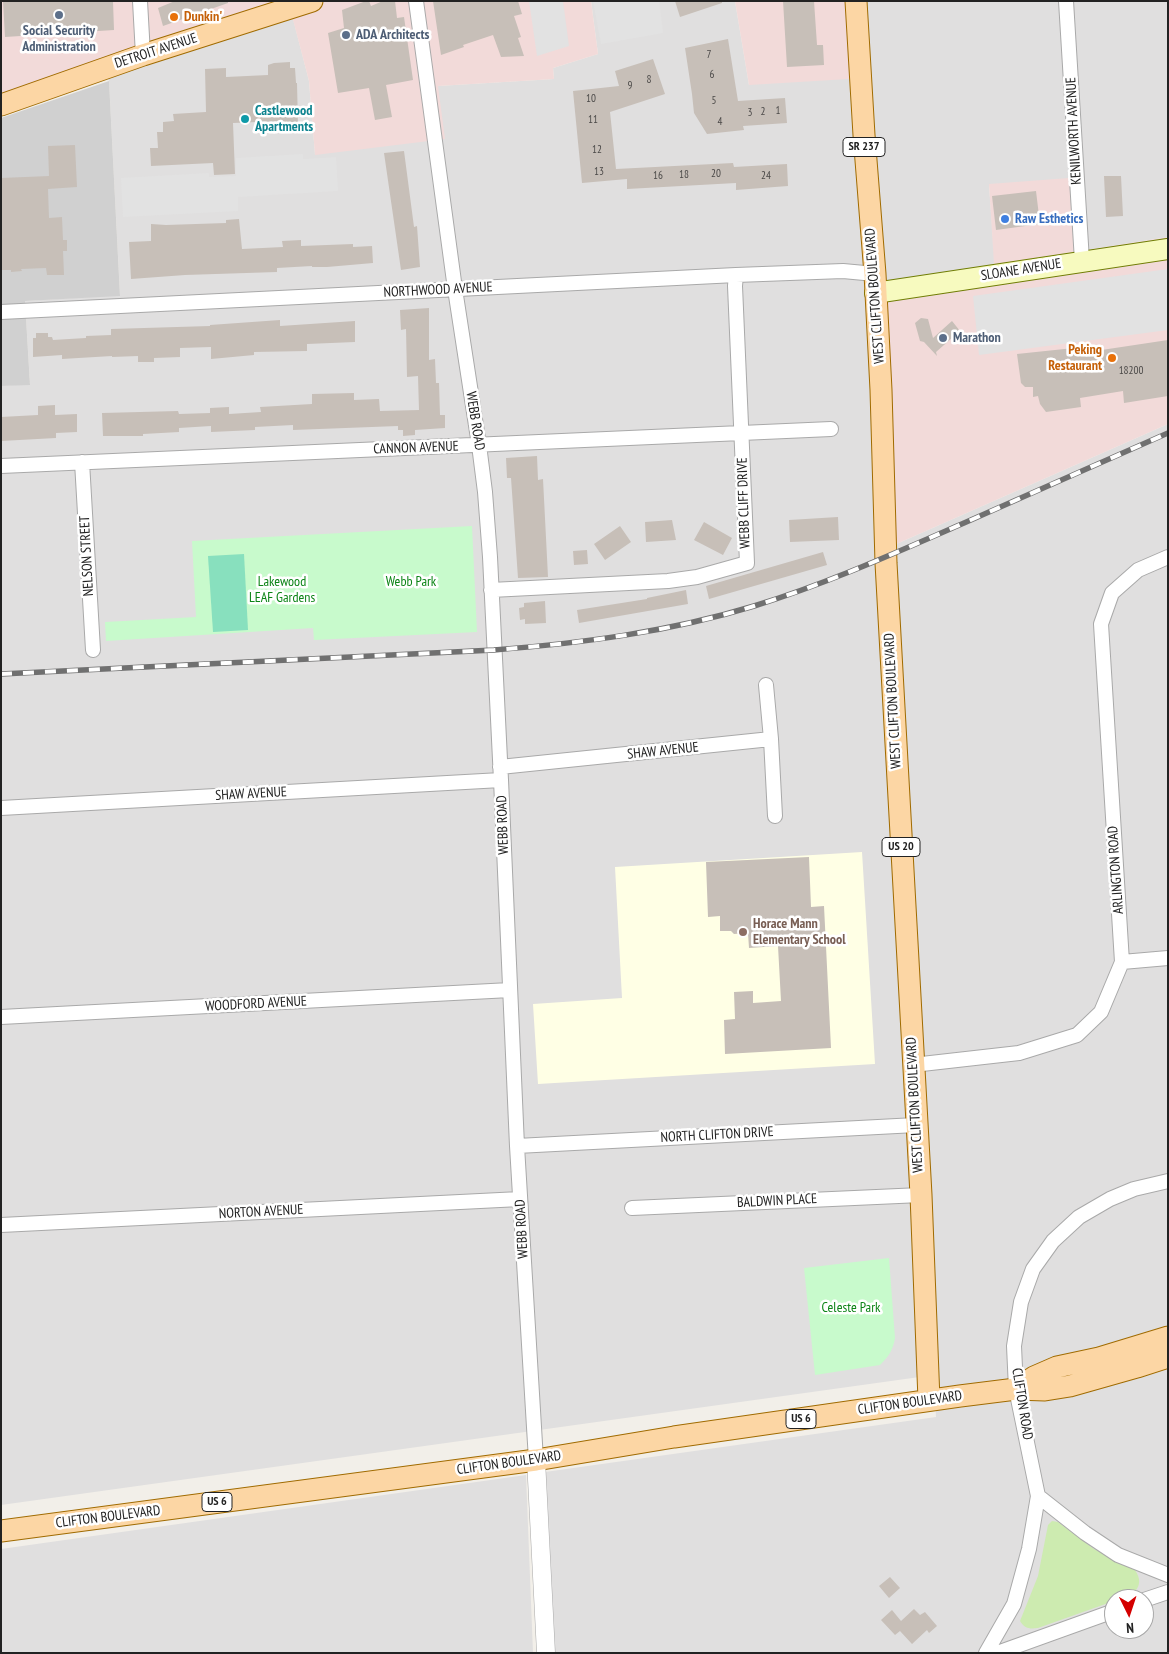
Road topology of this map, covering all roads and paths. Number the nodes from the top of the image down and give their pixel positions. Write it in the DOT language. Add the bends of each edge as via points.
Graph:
graph roads {
  1 [pos="140,1"];
  2 [pos="416,1"];
  3 [pos="856,1"];
  4 [pos="1066,1"];
  5 [pos="305,2"];
  6 [pos="143,55"];
  7 [pos="1,105"];
  8 [pos="1168,249"];
  9 [pos="1082,261"];
  10 [pos="736,275"];
  11 [pos="875,284"];
  12 [pos="455,289"];
  13 [pos="1,312"];
  14 [pos="831,429"];
  15 [pos="741,434"];
  16 [pos="479,445"];
  17 [pos="82,462"];
  18 [pos="1,466"];
  19 [pos="1168,557"];
  20 [pos="491,590"];
  21 [pos="93,650"];
  22 [pos="766,685"];
  23 [pos="771,740"];
  24 [pos="501,774"];
  25 [pos="1,808"];
  26 [pos="775,816"];
  27 [pos="1168,958"];
  28 [pos="1122,962"];
  29 [pos="510,990"];
  30 [pos="1,1017"];
  31 [pos="913,1065"];
  32 [pos="916,1125"];
  33 [pos="517,1146"];
  34 [pos="1168,1181"];
  35 [pos="921,1194"];
  36 [pos="520,1199"];
  37 [pos="632,1208"];
  38 [pos="1,1225"];
  39 [pos="1168,1337"];
  40 [pos="1168,1356"];
  41 [pos="1016,1389"];
  42 [pos="929,1400"];
  43 [pos="536,1460"];
  44 [pos="1038,1496"];
  45 [pos="1,1531"];
  46 [pos="1168,1575"];
  47 [pos="1168,1592"];
  48 [pos="1154,1597"];
  49 [pos="1104,1615"];
  50 [pos="546,1653"];
  51 [pos="986,1653"];
  52 [pos="997,1653"];
  1 -- 6 [label="street"];
  2 -- 12 [label="street, WEBB ROAD"];
  3 -- 11 [label="main road, WEST CLIFTON BOULEVARD / SR 237"];
  4 -- 9 [label="street, KENILWORTH AVENUE"];
  5 -- 6 [label="main road, DETROIT AVENUE"];
  6 -- 7 [label="main road, DETROIT AVENUE"];
  8 -- 9 [label="main road, SLOANE AVENUE"];
  9 -- 11 [label="main road, SLOANE AVENUE"];
  10 -- 11 [label="street, NORTHWOOD AVENUE" via="843,271"];
  10 -- 12 [label="street, NORTHWOOD AVENUE"];
  10 -- 15 [label="street, WEBB CLIFF DRIVE"];
  11 -- 31 [label="main road, WEST CLIFTON BOULEVARD / US 20" via="889,637"];
  12 -- 13 [label="street, NORTHWOOD AVENUE"];
  12 -- 16 [label="street, WEBB ROAD"];
  14 -- 15 [label="street, CANNON AVENUE"];
  15 -- 16 [label="street, CANNON AVENUE"];
  15 -- 20 [label="street, WEBB CLIFF DRIVE" via="747,563 718,572 668,580"];
  16 -- 17 [label="street, CANNON AVENUE"];
  16 -- 20 [label="street, WEBB ROAD"];
  17 -- 18 [label="street, CANNON AVENUE"];
  17 -- 21 [label="street, NELSON STREET"];
  19 -- 28 [label="street, ARLINGTON ROAD" via="1138,570 1112,593 1101,624"];
  20 -- 24 [label="street, WEBB ROAD"];
  22 -- 23 [label="street"];
  23 -- 24 [label="street, SHAW AVENUE"];
  23 -- 26 [label="street"];
  24 -- 25 [label="street, SHAW AVENUE"];
  24 -- 29 [label="street, WEBB ROAD"];
  27 -- 28 [label="street"];
  28 -- 31 [label="street, ARLINGTON ROAD" via="1101,1012 1077,1035 1019,1053"];
  29 -- 30 [label="street, WOODFORD AVENUE"];
  29 -- 33 [label="street, WEBB ROAD"];
  31 -- 32 [label="main road, WEST CLIFTON BOULEVARD / US 20"];
  32 -- 33 [label="street, NORTH CLIFTON DRIVE"];
  32 -- 35 [label="main road, WEST CLIFTON BOULEVARD / US 20"];
  33 -- 36 [label="street, WEBB ROAD"];
  34 -- 41 [label="street, CLIFTON ROAD" via="1110,1199 1080,1217 1053,1241 1033,1269 1021,1302 1014,1346"];
  35 -- 37 [label="street, BALDWIN PLACE"];
  35 -- 42 [label="main road, WEST CLIFTON BOULEVARD / US 20"];
  36 -- 38 [label="street, NORTON AVENUE"];
  36 -- 43 [label="street, WEBB ROAD"];
  39 -- 41 [label="main road, CLIFTON BOULEVARD / US 6" via="1057,1367"];
  40 -- 41 [label="main road, CLIFTON BOULEVARD / US 6" via="1070,1386 1044,1390"];
  41 -- 42 [label="main road, CLIFTON BOULEVARD / US 6"];
  41 -- 44 [label="street, CLIFTON ROAD"];
  42 -- 43 [label="main road, CLIFTON BOULEVARD / US 6"];
  43 -- 45 [label="main road, CLIFTON BOULEVARD / US 6"];
  43 -- 50 [label="street, WEBB ROAD"];
  44 -- 46 [label="street" via="1118,1555"];
  44 -- 51 [label="street, CLIFTON ROAD" via="1014,1604"];
  47 -- 48 [label="street"];
  49 -- 52 [label="street"];
}
